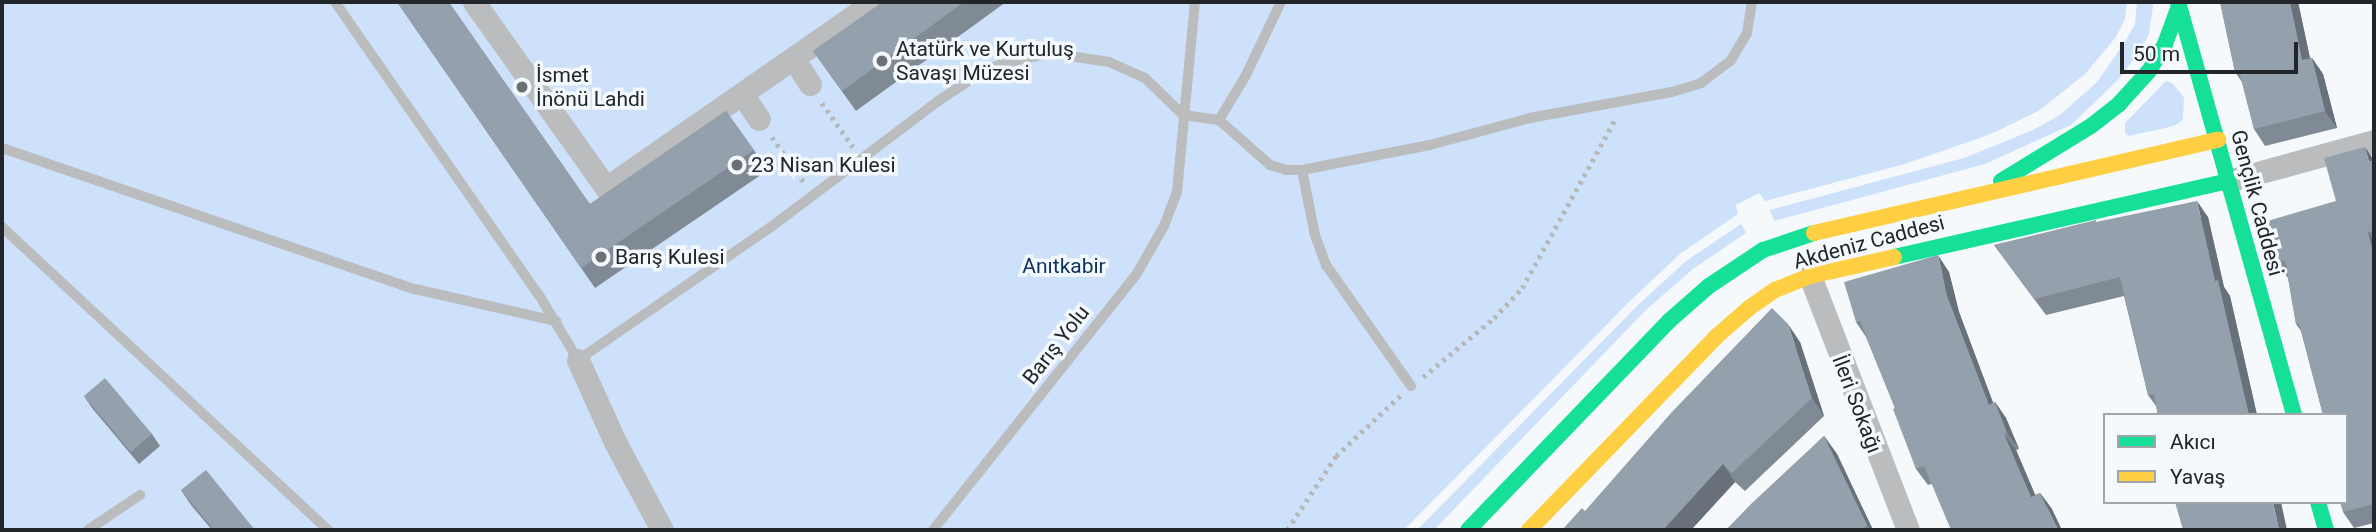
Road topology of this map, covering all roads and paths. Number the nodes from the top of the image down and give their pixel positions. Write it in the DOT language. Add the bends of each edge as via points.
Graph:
graph roads {
  1 [pos="335,2"];
  2 [pos="474,2"];
  3 [pos="874,2"];
  4 [pos="1195,2"];
  5 [pos="1281,2"];
  6 [pos="1752,2"];
  7 [pos="2179,4"];
  8 [pos="793,58"];
  9 [pos="810,84"];
  10 [pos="742,94"];
  11 [pos="1621,102"];
  12 [pos="1183,115"];
  13 [pos="759,119"];
  14 [pos="1219,120"];
  15 [pos="836,124"];
  16 [pos="2218,140"];
  17 [pos="2374,141"];
  18 [pos="2,148"];
  19 [pos="786,158"];
  20 [pos="861,159"];
  21 [pos="1302,170"];
  22 [pos="2228,181"];
  23 [pos="1978,195"];
  24 [pos="813,196"];
  25 [pos="2,227"];
  26 [pos="1810,276"];
  27 [pos="556,321"];
  28 [pos="578,359"];
  29 [pos="1411,386"];
  30 [pos="2293,413"];
  31 [pos="140,495"];
  32 [pos="2319,504"];
  33 [pos="88,530"];
  34 [pos="328,530"];
  35 [pos="662,530"];
  36 [pos="933,530"];
  37 [pos="1287,530"];
  38 [pos="1468,530"];
  39 [pos="1529,530"];
  40 [pos="1908,530"];
  41 [pos="2326,530"];
  1 -- 27 [label="lane"];
  2 -- 10 [label="street" via="606,188"];
  3 -- 8 [label="street"];
  4 -- 12 [label="lane, Barış Yolu"];
  5 -- 14 [label="lane"];
  6 -- 11 [label="lane" via="1745,40 1712,76 1687,89"];
  7 -- 16 [label="main road, Gençlik Caddesi"];
  7 -- 23 [label="main road" via="2165,44 2149,71 2119,104"];
  8 -- 9 [label="street"];
  8 -- 10 [label="street"];
  10 -- 13 [label="street"];
  11 -- 21 [label="lane"];
  11 -- 29 [label="path" via="1617,117 1522,288 1494,318"];
  12 -- 14 [label="lane"];
  12 -- 20 [label="lane" via="1145,78 1122,66 1087,56 1038,54 975,76"];
  12 -- 36 [label="lane, Barış Yolu" via="1177,192 1136,275"];
  14 -- 21 [label="lane" via="1270,165"];
  15 -- 20 [label="path"];
  16 -- 22 [label="main road, Gençlik Caddesi"];
  16 -- 23 [label="main road, Akdeniz Caddesi"];
  17 -- 22 [label="street"];
  18 -- 27 [label="lane" via="415,289"];
  19 -- 24 [label="path"];
  20 -- 24 [label="lane"];
  21 -- 29 [label="lane" via="1326,265"];
  22 -- 26 [label="main road, Akdeniz Caddesi"];
  22 -- 30 [label="main road, Gençlik Caddesi"];
  23 -- 38 [label="main road, Akdeniz Caddesi" via="1795,237 1737,265 1669,321"];
  24 -- 28 [label="lane"];
  25 -- 34 [label="lane"];
  26 -- 39 [label="main road, Akdeniz Caddesi" via="1775,290 1725,329"];
  26 -- 40 [label="street, İleri Sokağı"];
  27 -- 28 [label="lane"];
  28 -- 35 [label="street"];
  29 -- 37 [label="path" via="1336,456"];
  31 -- 33 [label="lane"];
  32 -- 41 [label="main road"];
}
